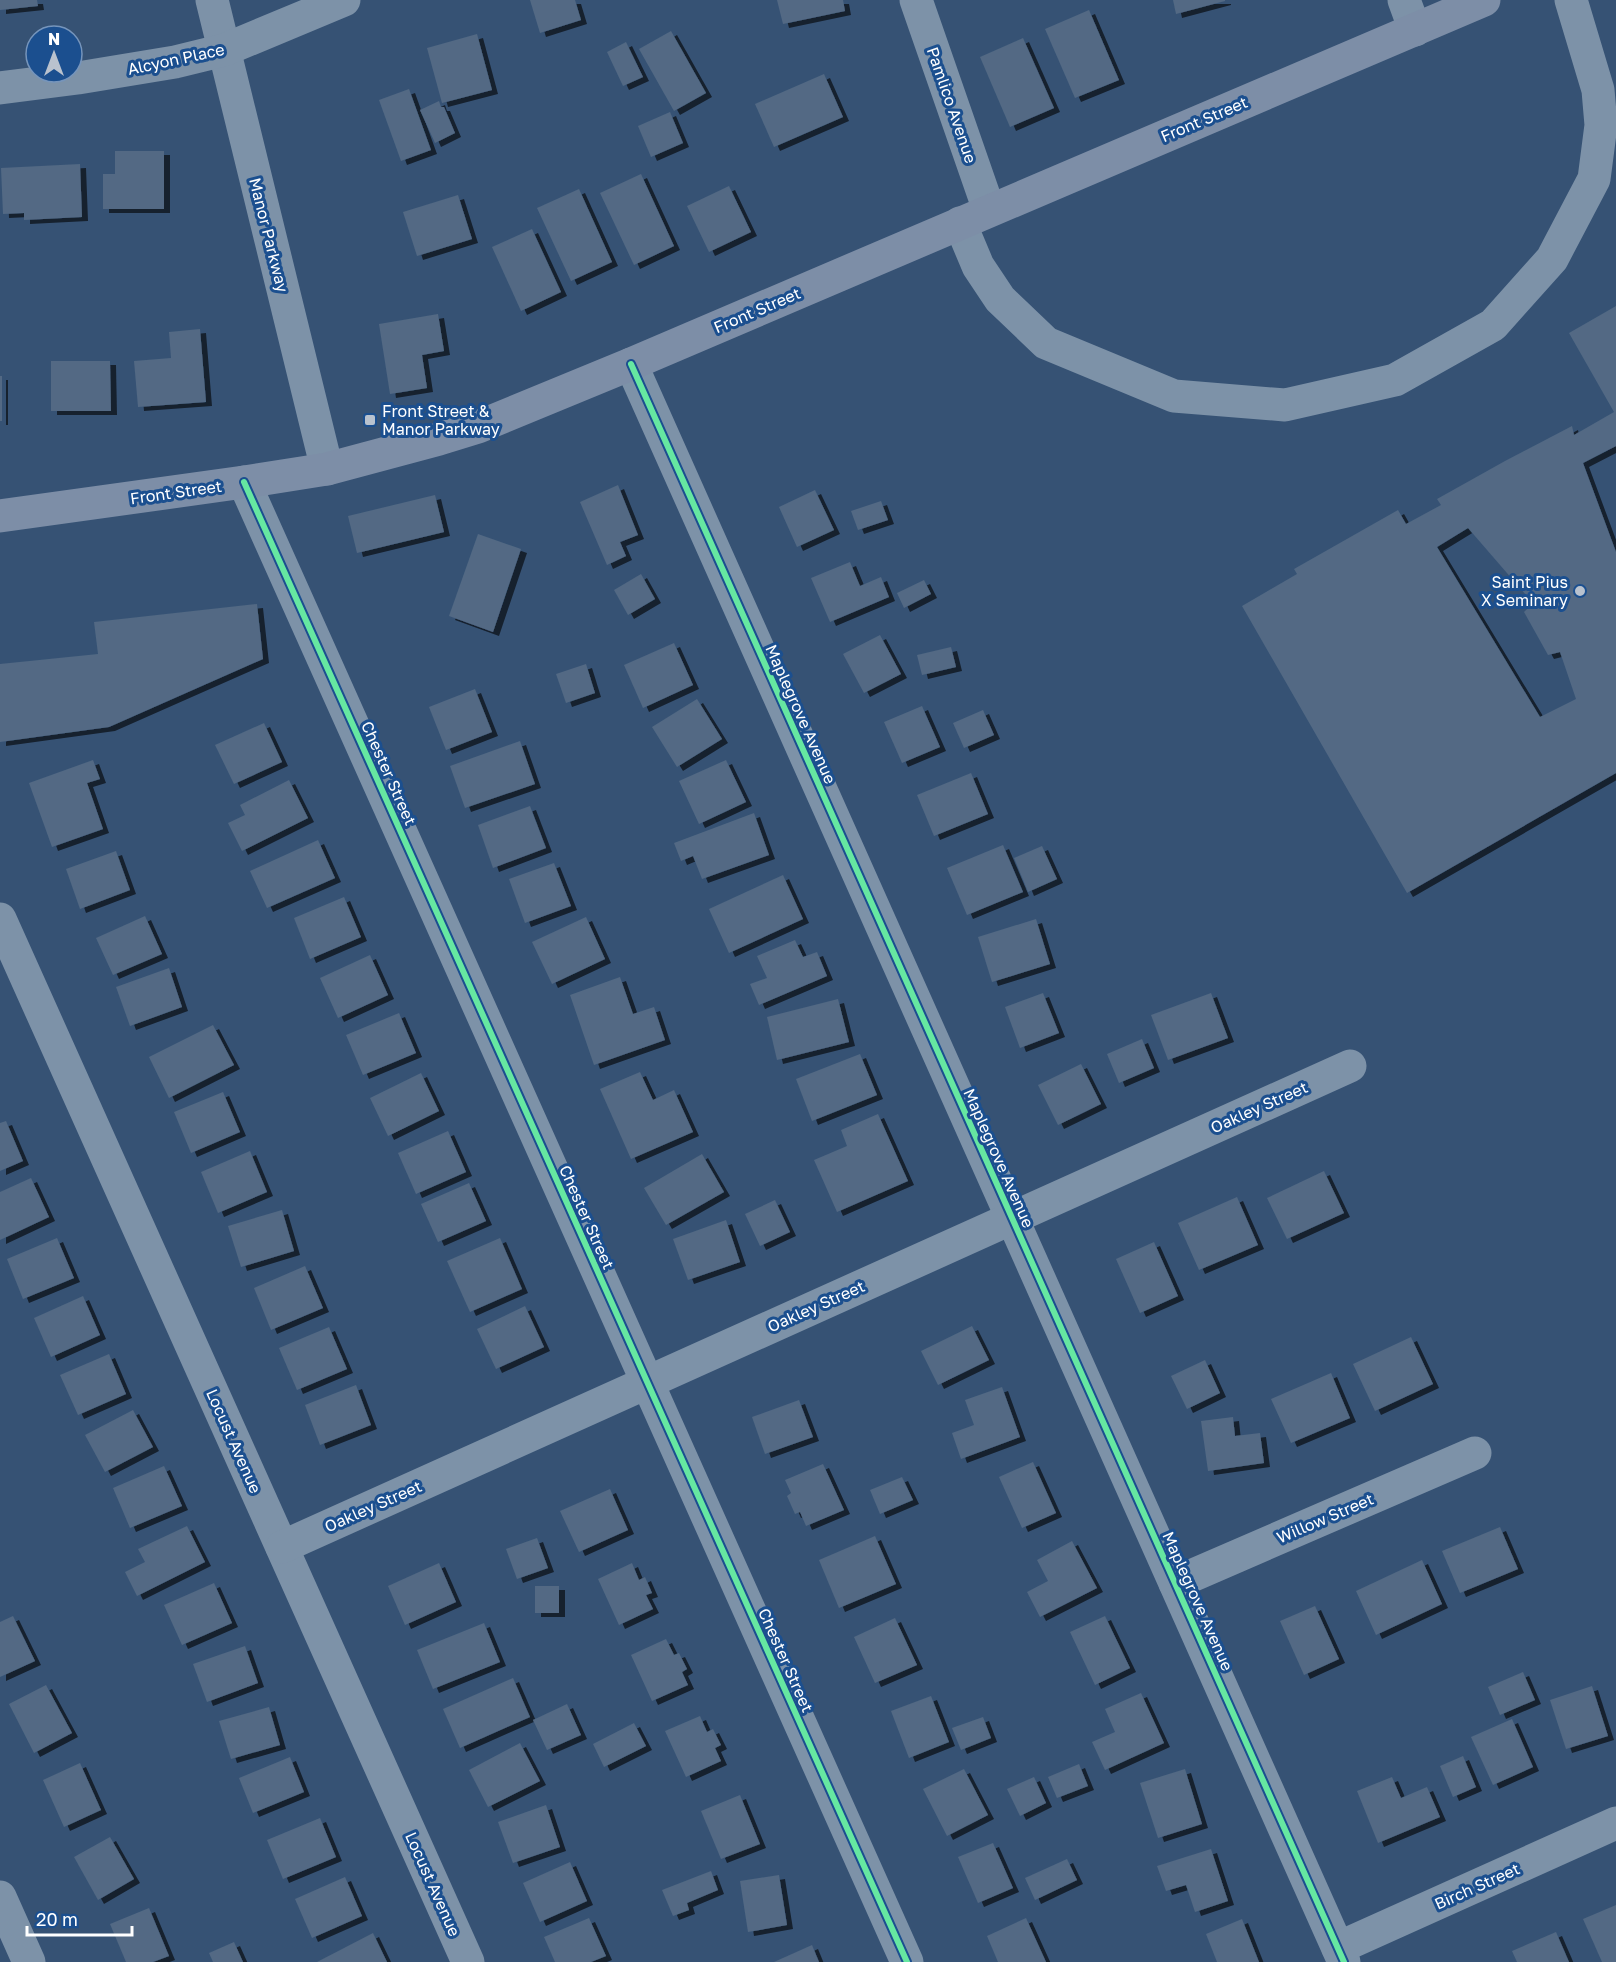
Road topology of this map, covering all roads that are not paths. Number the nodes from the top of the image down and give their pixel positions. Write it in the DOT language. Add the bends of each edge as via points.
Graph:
graph roads {
  1 [pos="212,0"];
  2 [pos="344,0"];
  3 [pos="916,0"];
  4 [pos="1484,0"];
  5 [pos="1571,0"];
  6 [pos="1409,15"];
  7 [pos="224,50"];
  8 [pos="0,88"];
  9 [pos="974,216"];
  10 [pos="631,364"];
  11 [pos="327,469"];
  12 [pos="244,482"];
  13 [pos="0,516"];
  14 [pos="0,920"];
  15 [pos="1350,1066"];
  16 [pos="1011,1218"];
  17 [pos="646,1382"];
  18 [pos="1475,1453"];
  19 [pos="282,1547"];
  20 [pos="1175,1583"];
  21 [pos="1616,1824"];
  22 [pos="0,1897"];
  23 [pos="1341,1955"];
  24 [pos="29,1962"];
  25 [pos="468,1962"];
  26 [pos="907,1962"];
  1 -- 7 [label="street, Manor Parkway"];
  2 -- 7 [label="street, Alcyon Place"];
  3 -- 9 [label="street, Pamlico Avenue"];
  4 -- 6 [label="main road, Front Street"];
  5 -- 9 [label="street, Pamlico Avenue" via="1598,90 1601,125 1594,179 1551,259 1493,325 1395,380 1285,405 1174,396 1046,343 1000,300 978,266"];
  6 -- 9 [label="main road, Front Street"];
  7 -- 8 [label="street, Alcyon Place" via="175,62"];
  7 -- 11 [label="street, Manor Parkway"];
  9 -- 10 [label="main road, Front Street"];
  10 -- 11 [label="main road, Front Street" via="478,426"];
  10 -- 16 [label="street, Maplegrove Avenue"];
  11 -- 12 [label="main road, Front Street"];
  12 -- 13 [label="main road, Front Street"];
  12 -- 17 [label="street, Chester Street"];
  14 -- 19 [label="street, Locust Avenue"];
  15 -- 16 [label="street, Oakley Street"];
  16 -- 17 [label="street, Oakley Street"];
  16 -- 20 [label="street, Maplegrove Avenue"];
  17 -- 19 [label="street, Oakley Street"];
  17 -- 26 [label="street, Chester Street"];
  18 -- 20 [label="street, Willow Street"];
  19 -- 25 [label="street, Locust Avenue"];
  20 -- 23 [label="street, Maplegrove Avenue"];
  21 -- 23 [label="street, Birch Street"];
  22 -- 24 [label="street"];
}
